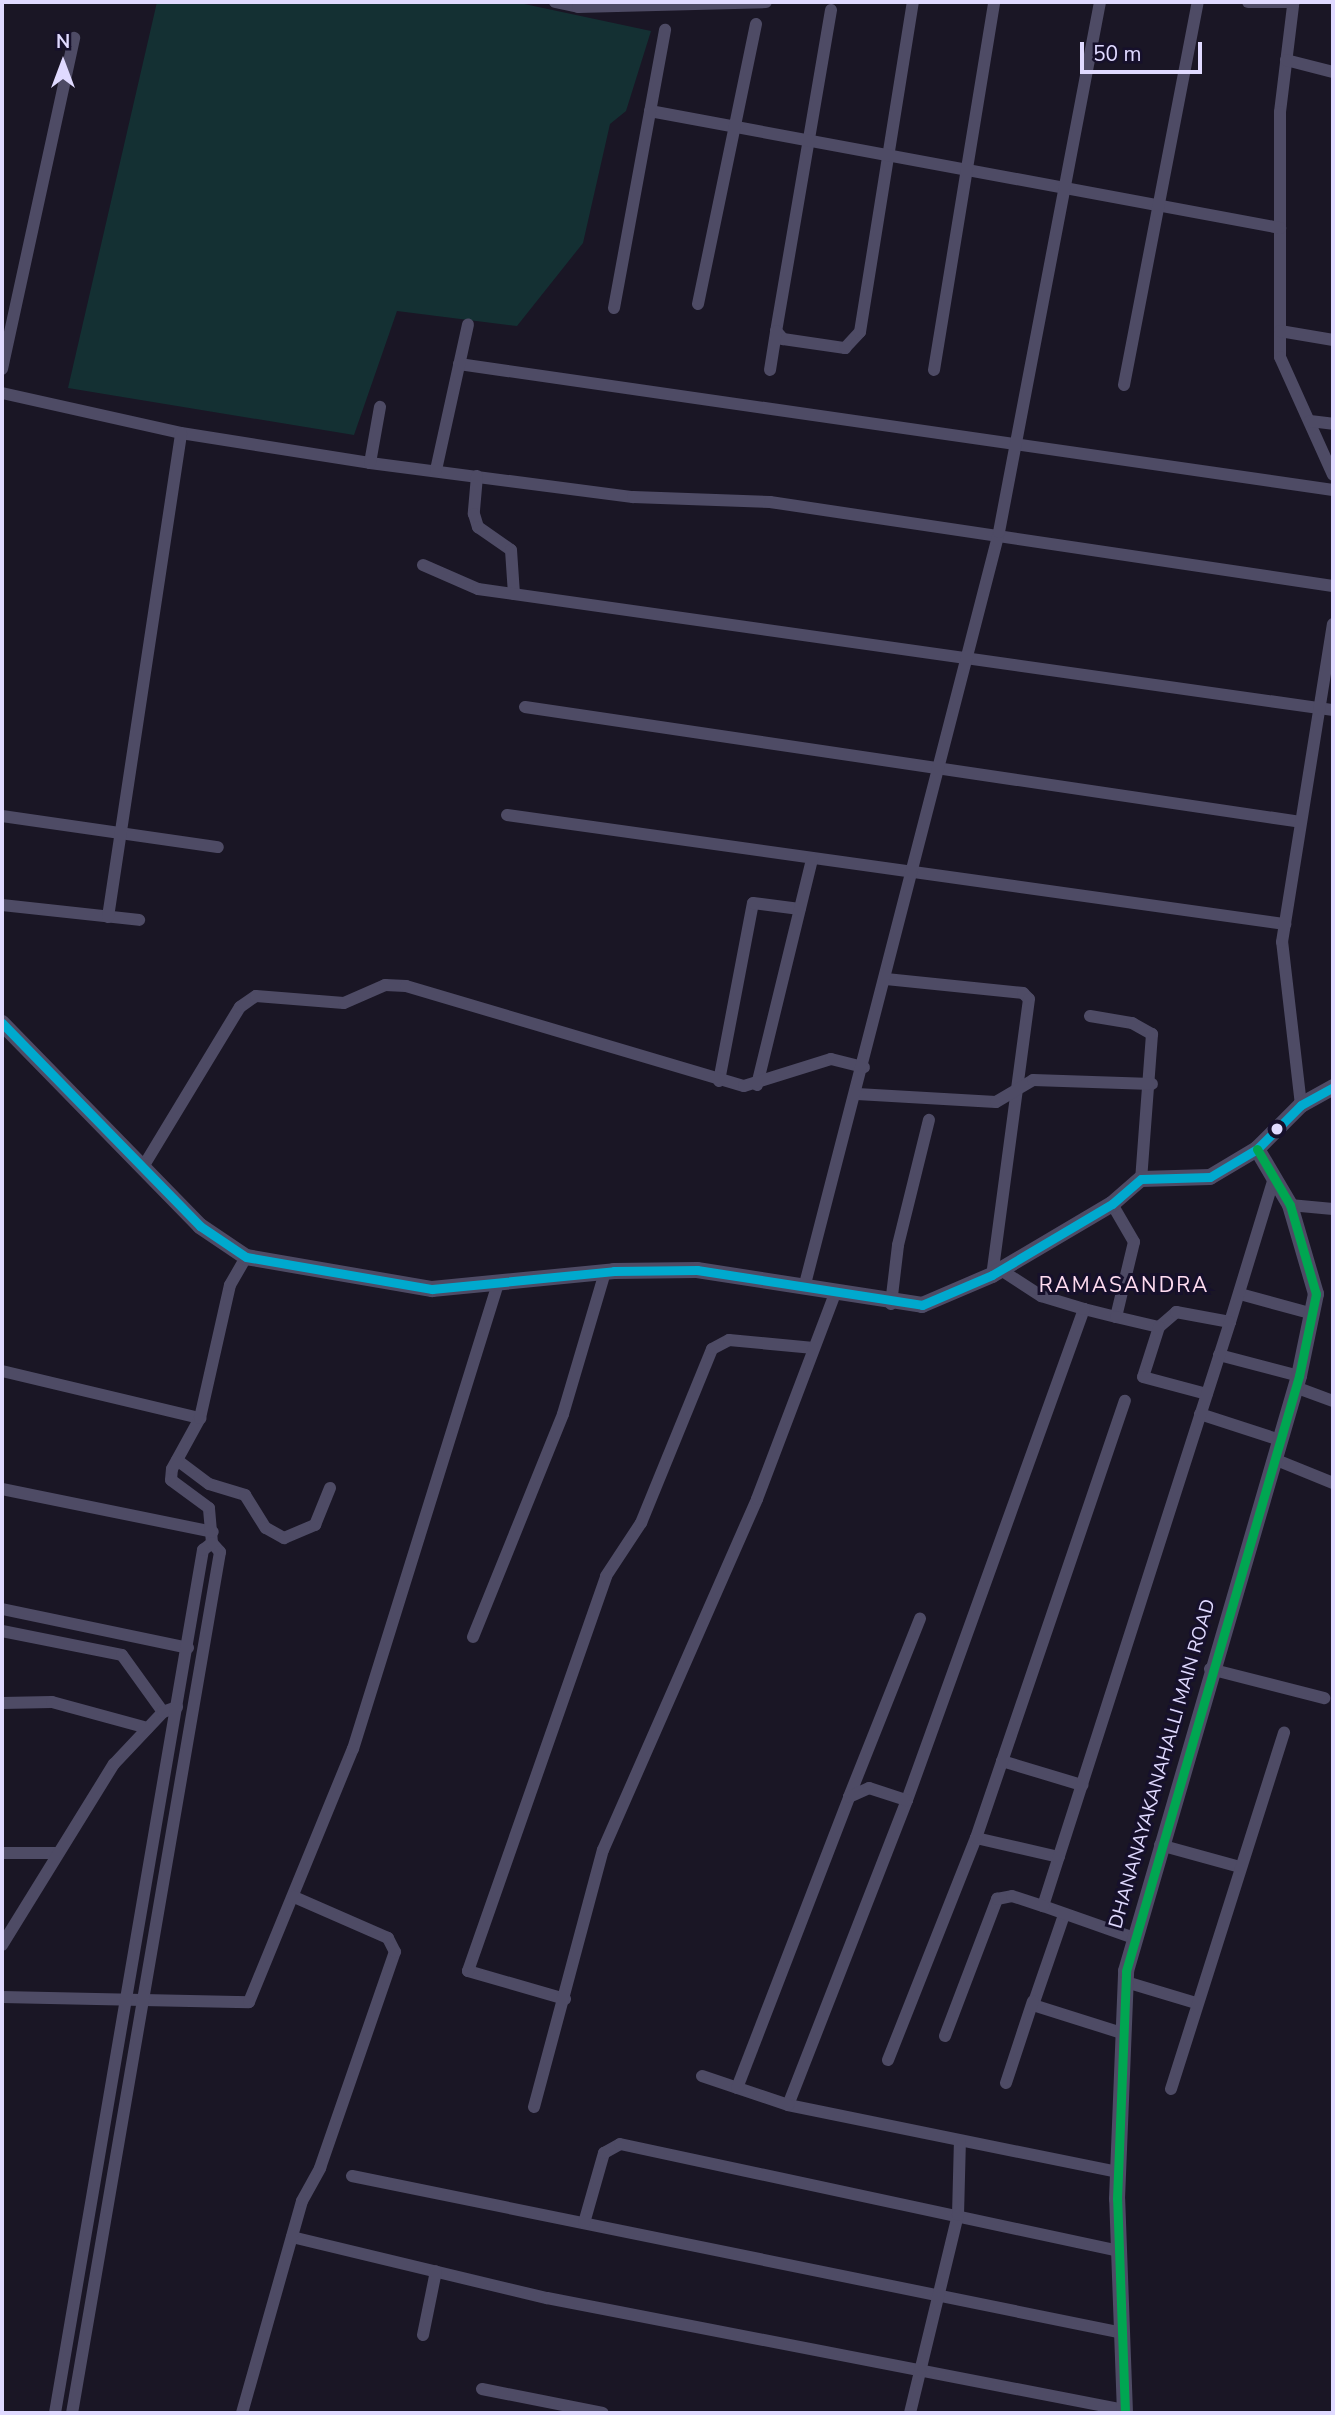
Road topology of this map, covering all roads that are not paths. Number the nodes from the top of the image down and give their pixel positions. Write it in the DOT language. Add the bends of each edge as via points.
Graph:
graph roads {
  1 [pos="555,2"];
  2 [pos="758,2"];
  3 [pos="913,2"];
  4 [pos="994,2"];
  5 [pos="1100,2"];
  6 [pos="1198,2"];
  7 [pos="1248,2"];
  8 [pos="713,4"];
  9 [pos="1294,4"];
  10 [pos="831,10"];
  11 [pos="756,24"];
  12 [pos="666,30"];
  13 [pos="74,38"];
  14 [pos="1286,60"];
  15 [pos="1333,72"];
  16 [pos="650,111"];
  17 [pos="733,127"];
  18 [pos="807,141"];
  19 [pos="887,155"];
  20 [pos="963,171"];
  21 [pos="1064,191"];
  22 [pos="1158,207"];
  23 [pos="1280,228"];
  24 [pos="698,304"];
  25 [pos="614,308"];
  26 [pos="468,324"];
  27 [pos="776,331"];
  28 [pos="1280,331"];
  29 [pos="1333,340"];
  30 [pos="459,364"];
  31 [pos="2,369"];
  32 [pos="770,370"];
  33 [pos="934,370"];
  34 [pos="1124,385"];
  35 [pos="2,393"];
  36 [pos="380,407"];
  37 [pos="1310,421"];
  38 [pos="1333,424"];
  39 [pos="181,433"];
  40 [pos="1015,448"];
  41 [pos="370,463"];
  42 [pos="436,470"];
  43 [pos="1333,475"];
  44 [pos="477,476"];
  45 [pos="1333,490"];
  46 [pos="999,532"];
  47 [pos="423,565"];
  48 [pos="1333,586"];
  49 [pos="514,594"];
  50 [pos="1333,624"];
  51 [pos="1332,645"];
  52 [pos="967,657"];
  53 [pos="525,707"];
  54 [pos="1320,708"];
  55 [pos="1333,710"];
  56 [pos="940,765"];
  57 [pos="507,815"];
  58 [pos="2,816"];
  59 [pos="1301,822"];
  60 [pos="121,832"];
  61 [pos="218,847"];
  62 [pos="812,859"];
  63 [pos="913,873"];
  64 [pos="2,905"];
  65 [pos="800,909"];
  66 [pos="108,916"];
  67 [pos="139,920"];
  68 [pos="1285,923"];
  69 [pos="886,979"];
  70 [pos="1090,1016"];
  71 [pos="2,1023"];
  72 [pos="864,1067"];
  73 [pos="719,1081"];
  74 [pos="1019,1083"];
  75 [pos="1152,1084"];
  76 [pos="757,1085"];
  77 [pos="1333,1087"];
  78 [pos="857,1094"];
  79 [pos="1301,1105"];
  80 [pos="929,1120"];
  81 [pos="1257,1149"];
  82 [pos="143,1167"];
  83 [pos="1141,1178"];
  84 [pos="1274,1178"];
  85 [pos="1112,1204"];
  86 [pos="1290,1205"];
  87 [pos="1333,1209"];
  88 [pos="246,1257"];
  89 [pos="605,1272"];
  90 [pos="996,1273"];
  91 [pos="805,1284"];
  92 [pos="498,1286"];
  93 [pos="836,1291"];
  94 [pos="1240,1294"];
  95 [pos="891,1304"];
  96 [pos="1084,1309"];
  97 [pos="1313,1314"];
  98 [pos="1116,1317"];
  99 [pos="1230,1321"];
  100 [pos="1159,1327"];
  101 [pos="814,1348"];
  102 [pos="1219,1355"];
  103 [pos="2,1371"];
  104 [pos="1297,1382"];
  105 [pos="1207,1394"];
  106 [pos="1125,1401"];
  107 [pos="1333,1401"];
  108 [pos="1200,1414"];
  109 [pos="200,1418"];
  110 [pos="1280,1440"];
  111 [pos="1274,1459"];
  112 [pos="177,1460"];
  113 [pos="1333,1483"];
  114 [pos="330,1488"];
  115 [pos="2,1489"];
  116 [pos="213,1537"];
  117 [pos="2,1609"];
  118 [pos="920,1619"];
  119 [pos="2,1631"];
  120 [pos="473,1637"];
  121 [pos="188,1648"];
  122 [pos="1209,1669"];
  123 [pos="1324,1699"];
  124 [pos="2,1703"];
  125 [pos="177,1707"];
  126 [pos="163,1712"];
  127 [pos="148,1728"];
  128 [pos="1284,1732"];
  129 [pos="1002,1761"];
  130 [pos="1082,1786"];
  131 [pos="849,1797"];
  132 [pos="907,1800"];
  133 [pos="976,1838"];
  134 [pos="1160,1845"];
  135 [pos="2,1853"];
  136 [pos="56,1853"];
  137 [pos="1059,1857"];
  138 [pos="1240,1867"];
  139 [pos="294,1897"];
  140 [pos="1043,1906"];
  141 [pos="1064,1915"];
  142 [pos="1134,1938"];
  143 [pos="2,1945"];
  144 [pos="1126,1982"];
  145 [pos="2,1997"];
  146 [pos="565,1999"];
  147 [pos="127,2000"];
  148 [pos="143,2001"];
  149 [pos="1032,2001"];
  150 [pos="1196,2003"];
  151 [pos="1122,2034"];
  152 [pos="945,2036"];
  153 [pos="888,2060"];
  154 [pos="702,2076"];
  155 [pos="1006,2083"];
  156 [pos="737,2088"];
  157 [pos="1171,2089"];
  158 [pos="788,2105"];
  159 [pos="534,2107"];
  160 [pos="960,2141"];
  161 [pos="1117,2172"];
  162 [pos="352,2176"];
  163 [pos="958,2215"];
  164 [pos="584,2223"];
  165 [pos="292,2236"];
  166 [pos="1119,2251"];
  167 [pos="436,2271"];
  168 [pos="937,2294"];
  169 [pos="1122,2333"];
  170 [pos="423,2335"];
  171 [pos="918,2368"];
  172 [pos="482,2389"];
  173 [pos="1125,2412"];
  174 [pos="55,2413"];
  175 [pos="72,2413"];
  176 [pos="242,2413"];
  177 [pos="603,2413"];
  178 [pos="910,2413"];
  1 -- 8 [label="street"];
  2 -- 8 [label="street"];
  3 -- 19 [label="street"];
  4 -- 20 [label="street"];
  5 -- 21 [label="street"];
  6 -- 22 [label="street"];
  7 -- 9 [label="street"];
  9 -- 14 [label="street"];
  10 -- 18 [label="street"];
  11 -- 17 [label="street"];
  12 -- 16 [label="street"];
  13 -- 31 [label="street"];
  14 -- 15 [label="street"];
  14 -- 23 [label="street"];
  16 -- 17 [label="street"];
  16 -- 25 [label="street"];
  17 -- 18 [label="street"];
  17 -- 24 [label="street"];
  18 -- 19 [label="street"];
  18 -- 27 [label="street"];
  19 -- 20 [label="street"];
  19 -- 27 [label="street" via="857,341 845,348 783,340"];
  20 -- 21 [label="street"];
  20 -- 33 [label="street"];
  21 -- 22 [label="street"];
  21 -- 40 [label="street"];
  22 -- 23 [label="street"];
  22 -- 34 [label="street"];
  23 -- 28 [label="street"];
  26 -- 30 [label="street"];
  27 -- 32 [label="street"];
  28 -- 29 [label="street"];
  28 -- 37 [label="street" via="1280,357"];
  30 -- 40 [label="street"];
  30 -- 42 [label="street"];
  35 -- 39 [label="street"];
  36 -- 41 [label="street"];
  37 -- 38 [label="street"];
  37 -- 43 [label="street"];
  39 -- 41 [label="street"];
  39 -- 60 [label="street"];
  40 -- 45 [label="street"];
  40 -- 46 [label="street"];
  41 -- 42 [label="street"];
  42 -- 44 [label="street"];
  44 -- 46 [label="street" via="634,497 770,502"];
  44 -- 49 [label="street" via="474,514 478,527 511,550"];
  46 -- 48 [label="street"];
  46 -- 52 [label="street"];
  47 -- 49 [label="street" via="478,589"];
  49 -- 52 [label="street"];
  50 -- 51 [label="street"];
  51 -- 54 [label="street"];
  52 -- 54 [label="street"];
  52 -- 56 [label="street"];
  53 -- 56 [label="street"];
  54 -- 55 [label="street"];
  54 -- 59 [label="street"];
  56 -- 59 [label="street"];
  56 -- 63 [label="street"];
  57 -- 62 [label="street"];
  58 -- 60 [label="street"];
  59 -- 68 [label="street"];
  60 -- 61 [label="street"];
  60 -- 66 [label="street"];
  62 -- 63 [label="street"];
  62 -- 65 [label="street"];
  63 -- 68 [label="street"];
  63 -- 69 [label="street"];
  64 -- 66 [label="street"];
  65 -- 73 [label="street" via="753,903"];
  65 -- 76 [label="street"];
  66 -- 67 [label="street"];
  68 -- 79 [label="street"];
  69 -- 72 [label="street"];
  69 -- 74 [label="street" via="1027,996"];
  70 -- 75 [label="street" via="1132,1023 1152,1034"];
  71 -- 82 [label="street"];
  72 -- 76 [label="street" via="831,1059"];
  72 -- 78 [label="street"];
  73 -- 76 [label="street"];
  73 -- 82 [label="street" via="406,986 385,985 344,1003 256,996 240,1007"];
  74 -- 75 [label="street"];
  74 -- 78 [label="street" via="996,1101"];
  74 -- 90 [label="street"];
  75 -- 83 [label="street"];
  77 -- 79 [label="street"];
  78 -- 91 [label="street"];
  79 -- 81 [label="street"];
  80 -- 95 [label="street" via="898,1245"];
  81 -- 83 [label="street" via="1203,1180"];
  81 -- 84 [label="street, DHANANAYAKANAHALLI MAIN ROAD"];
  82 -- 88 [label="street" via="200,1226"];
  83 -- 85 [label="street"];
  84 -- 86 [label="street, DHANANAYAKANAHALLI MAIN ROAD"];
  84 -- 94 [label="street"];
  85 -- 90 [label="street"];
  85 -- 98 [label="street" via="1134,1241"];
  86 -- 87 [label="street"];
  86 -- 97 [label="street, DHANANAYAKANAHALLI MAIN ROAD" via="1311,1267"];
  88 -- 92 [label="street" via="432,1289"];
  88 -- 109 [label="street" via="230,1285"];
  89 -- 91 [label="street" via="706,1271"];
  89 -- 92 [label="street"];
  89 -- 120 [label="street" via="564,1414"];
  90 -- 95 [label="street" via="922,1305"];
  90 -- 96 [label="street" via="1041,1296"];
  91 -- 93 [label="street"];
  92 -- 139 [label="street" via="353,1749"];
  93 -- 95 [label="street"];
  93 -- 101 [label="street"];
  94 -- 97 [label="street"];
  94 -- 99 [label="street"];
  96 -- 98 [label="street"];
  96 -- 132 [label="street"];
  97 -- 104 [label="street, DHANANAYAKANAHALLI MAIN ROAD"];
  98 -- 100 [label="street"];
  99 -- 100 [label="street" via="1176,1312"];
  99 -- 102 [label="street"];
  100 -- 105 [label="street" via="1143,1377"];
  101 -- 146 [label="street" via="757,1500 620,1804"];
  101 -- 146 [label="street" via="716,1344 641,1523 606,1576 468,1971"];
  102 -- 104 [label="street"];
  102 -- 105 [label="street"];
  103 -- 109 [label="street"];
  104 -- 107 [label="street"];
  104 -- 110 [label="street, DHANANAYAKANAHALLI MAIN ROAD"];
  105 -- 108 [label="street"];
  106 -- 129 [label="street"];
  108 -- 110 [label="street"];
  108 -- 130 [label="street"];
  109 -- 112 [label="street"];
  110 -- 111 [label="street, DHANANAYAKANAHALLI MAIN ROAD"];
  111 -- 113 [label="street"];
  111 -- 122 [label="street, DHANANAYAKANAHALLI MAIN ROAD"];
  112 -- 114 [label="street" via="209,1484 245,1495 266,1528 284,1538 315,1525"];
  112 -- 116 [label="street" via="171,1480 209,1508"];
  115 -- 116 [label="street"];
  116 -- 121 [label="street" via="203,1550"];
  116 -- 148 [label="street" via="220,1552"];
  117 -- 121 [label="street"];
  118 -- 131 [label="street"];
  119 -- 126 [label="street" via="122,1655"];
  121 -- 125 [label="street"];
  122 -- 123 [label="street"];
  122 -- 134 [label="street, DHANANAYAKANAHALLI MAIN ROAD"];
  124 -- 127 [label="street" via="52,1702"];
  125 -- 126 [label="street"];
  125 -- 147 [label="street"];
  126 -- 127 [label="street"];
  127 -- 136 [label="street" via="114,1764"];
  128 -- 138 [label="street"];
  129 -- 130 [label="street"];
  129 -- 133 [label="street"];
  130 -- 137 [label="street"];
  131 -- 132 [label="street" via="869,1788"];
  131 -- 156 [label="street"];
  132 -- 158 [label="street"];
  133 -- 137 [label="street"];
  133 -- 153 [label="street"];
  134 -- 138 [label="street"];
  134 -- 142 [label="street, DHANANAYAKANAHALLI MAIN ROAD"];
  135 -- 136 [label="street"];
  136 -- 143 [label="street"];
  137 -- 140 [label="street"];
  138 -- 150 [label="street"];
  139 -- 148 [label="street" via="249,2002"];
  139 -- 165 [label="street" via="388,1938 395,1952"];
  140 -- 141 [label="street"];
  140 -- 152 [label="street" via="1013,1896 997,1899"];
  141 -- 142 [label="street"];
  141 -- 149 [label="street"];
  142 -- 144 [label="street, DHANANAYAKANAHALLI MAIN ROAD"];
  144 -- 150 [label="street"];
  144 -- 151 [label="street, DHANANAYAKANAHALLI MAIN ROAD"];
  145 -- 147 [label="street"];
  146 -- 159 [label="street"];
  147 -- 148 [label="street"];
  147 -- 174 [label="street"];
  148 -- 175 [label="street"];
  149 -- 151 [label="street" via="1041,2011"];
  149 -- 155 [label="street"];
  150 -- 157 [label="street"];
  151 -- 161 [label="street, DHANANAYAKANAHALLI MAIN ROAD"];
  154 -- 156 [label="street"];
  156 -- 158 [label="street"];
  158 -- 160 [label="street"];
  160 -- 161 [label="street"];
  160 -- 163 [label="street"];
  161 -- 166 [label="street, DHANANAYAKANAHALLI MAIN ROAD"];
  162 -- 164 [label="street"];
  163 -- 164 [label="street" via="620,2144 604,2153"];
  163 -- 166 [label="street"];
  163 -- 168 [label="street"];
  164 -- 168 [label="street"];
  165 -- 167 [label="street"];
  165 -- 176 [label="street"];
  166 -- 169 [label="street, DHANANAYAKANAHALLI MAIN ROAD"];
  167 -- 170 [label="street"];
  167 -- 171 [label="street" via="547,2298"];
  168 -- 169 [label="street"];
  168 -- 171 [label="street"];
  169 -- 173 [label="street, DHANANAYAKANAHALLI MAIN ROAD"];
  171 -- 173 [label="street"];
  171 -- 178 [label="street"];
  172 -- 177 [label="street"];
}
